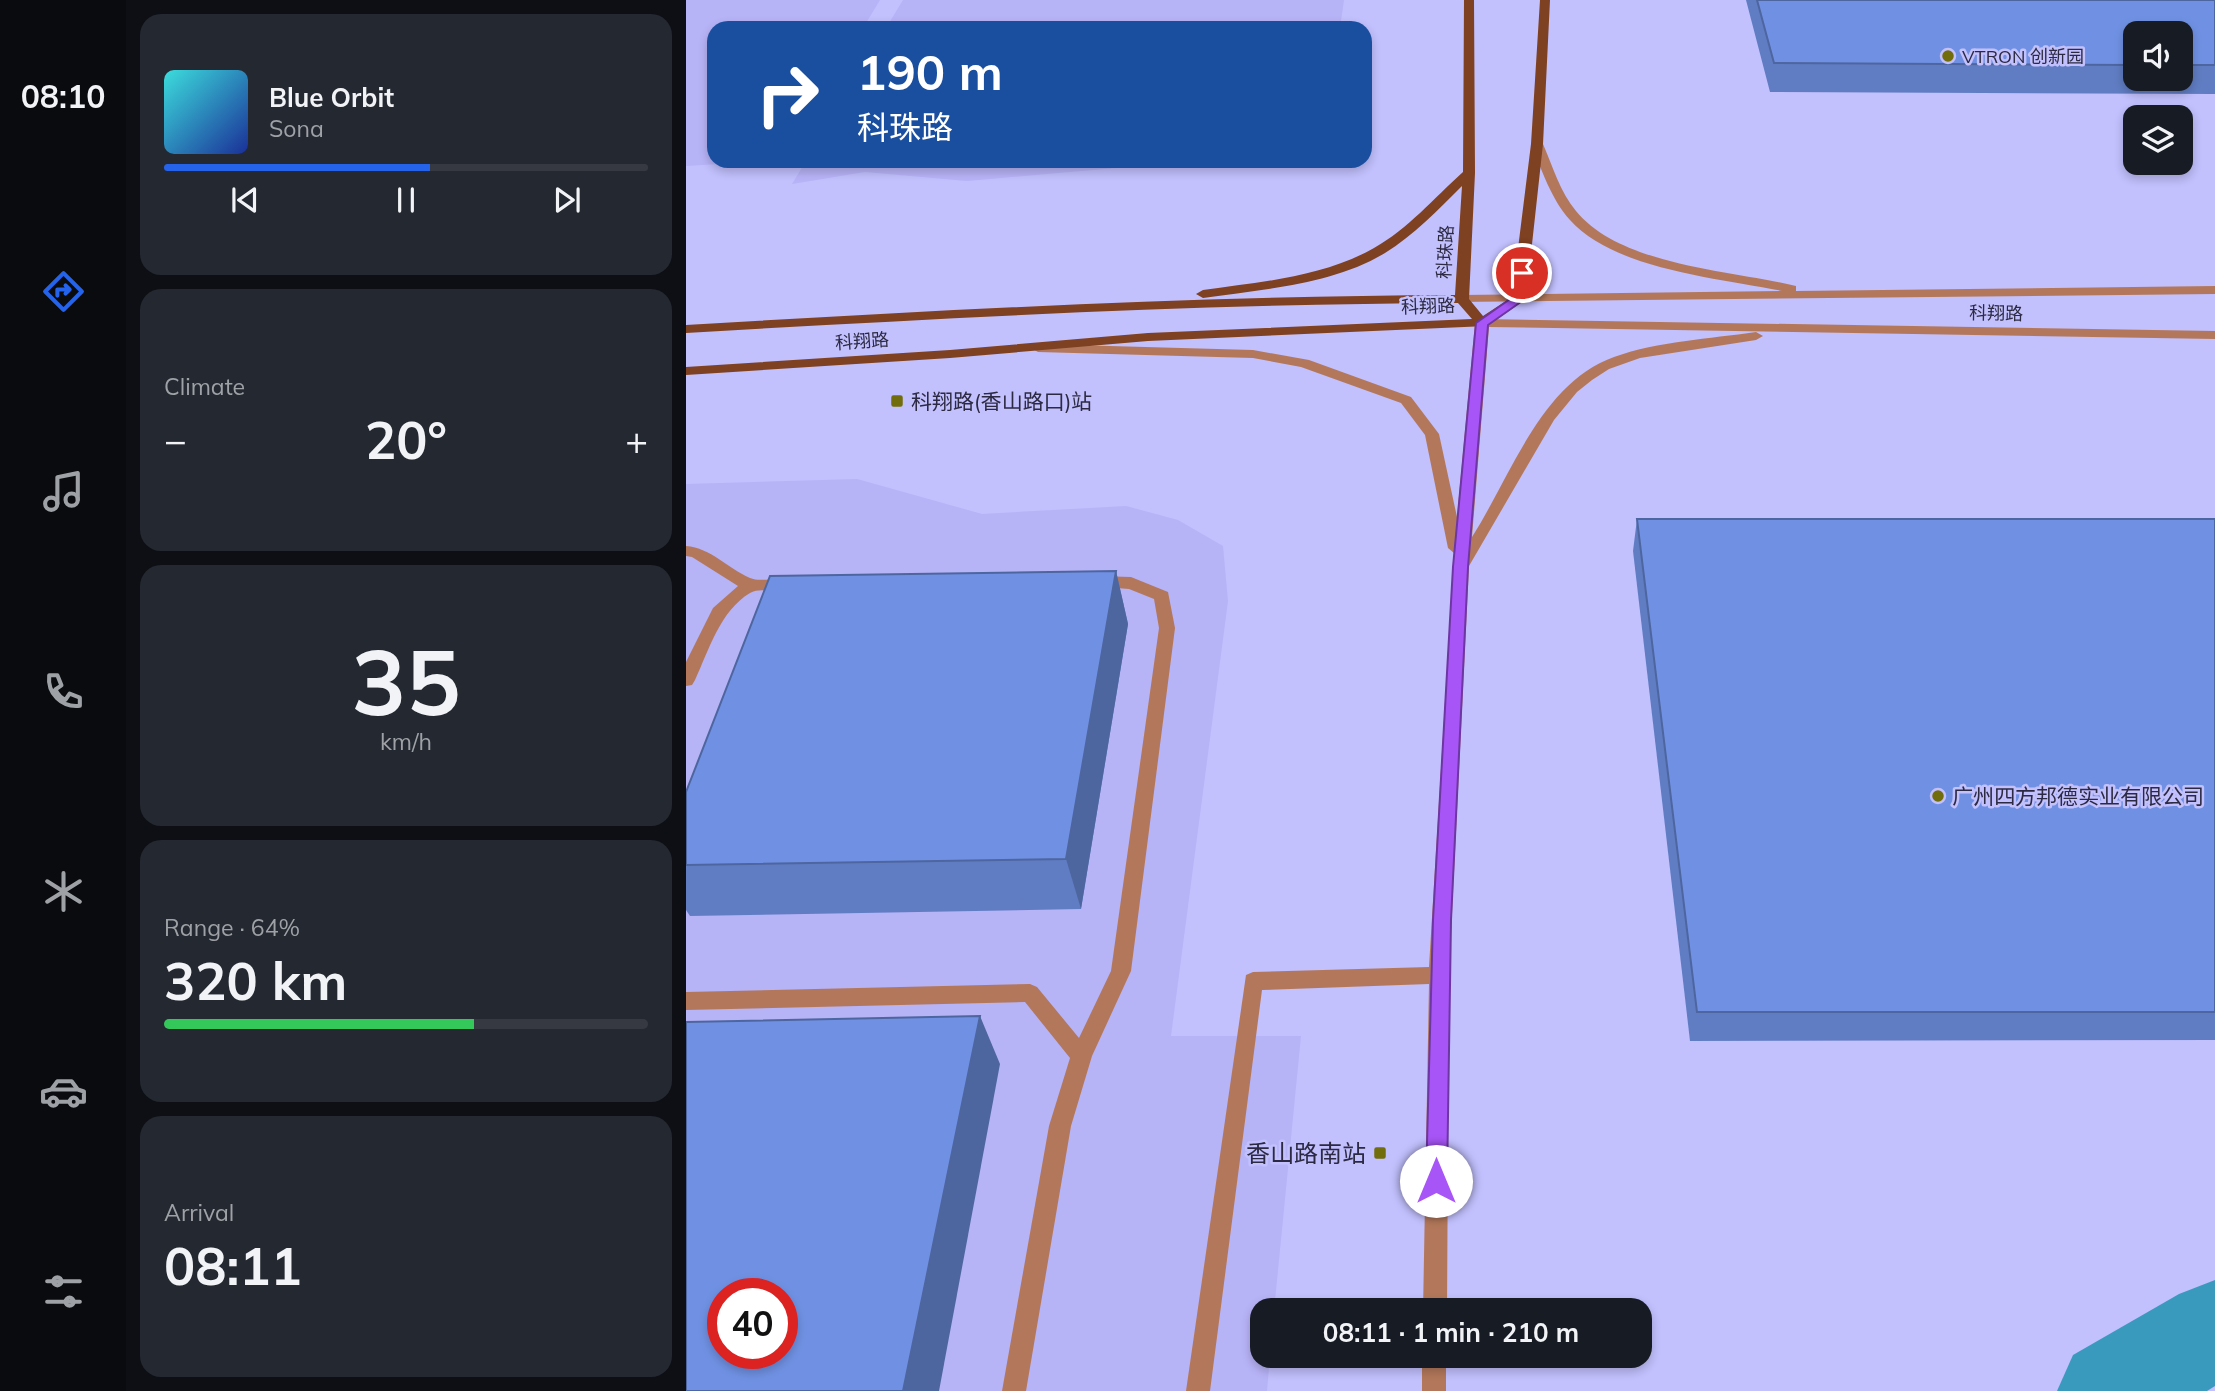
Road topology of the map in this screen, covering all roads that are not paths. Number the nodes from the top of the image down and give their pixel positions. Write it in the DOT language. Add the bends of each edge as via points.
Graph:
graph roads {
  1 [pos="1469,0"];
  2 [pos="1545,0"];
  3 [pos="1537,144"];
  4 [pos="1469,173"];
  5 [pos="2215,290"];
  6 [pos="1818,295"];
  7 [pos="1462,299"];
  8 [pos="1519,299"];
  9 [pos="1121,305"];
  10 [pos="1482,323"];
  11 [pos="686,329"];
  12 [pos="1798,329"];
  13 [pos="2215,335"];
  14 [pos="1031,348"];
  15 [pos="686,371"];
  16 [pos="686,551"];
  17 [pos="1461,567"];
  18 [pos="1084,582"];
  19 [pos="749,585"];
  20 [pos="805,585"];
  21 [pos="686,680"];
  22 [pos="1439,975"];
  23 [pos="686,1001"];
  24 [pos="1081,1056"];
  25 [pos="1435,1298"];
  26 [pos="1434,1368"];
  27 [pos="1014,1391"];
  28 [pos="1198,1391"];
  29 [pos="1434,1391"];
  1 -- 4 [label="main road, 科珠路"];
  2 -- 3 [label="main road"];
  3 -- 6 [label="street" via="1563,202 1603,241 1634,253"];
  3 -- 8 [label="main road"];
  4 -- 7 [label="main road, 科珠路"];
  4 -- 9 [label="main road" via="1367,258 1284,281"];
  5 -- 6 [label="street, 科翔路"];
  6 -- 8 [label="street, 科翔路"];
  7 -- 8 [label="street, 科翔路"];
  7 -- 9 [label="main road, 科翔路"];
  7 -- 10 [label="main road, 科珠路"];
  8 -- 10 [label="main road"];
  9 -- 11 [label="main road, 科翔路"];
  10 -- 12 [label="street, 科翔路"];
  10 -- 14 [label="main road, 科翔路" via="1148,337"];
  10 -- 17 [label="street"];
  12 -- 13 [label="street, 科翔路"];
  12 -- 17 [label="street" via="1643,354 1605,365 1573,386 1550,412"];
  14 -- 15 [label="main road, 科翔路"];
  14 -- 17 [label="street" via="1253,354 1304,363 1406,400 1432,434"];
  16 -- 19 [label="street" via="696,552"];
  17 -- 22 [label="street"];
  18 -- 24 [label="street" via="1131,583 1162,596 1167,628 1121,971"];
  19 -- 20 [label="street"];
  19 -- 21 [label="street" via="720,608"];
  22 -- 25 [label="street"];
  22 -- 28 [label="street" via="1253,981"];
  23 -- 24 [label="street" via="1030,993"];
  24 -- 27 [label="street" via="1060,1126"];
  26 -- 29 [label="street"];
}
